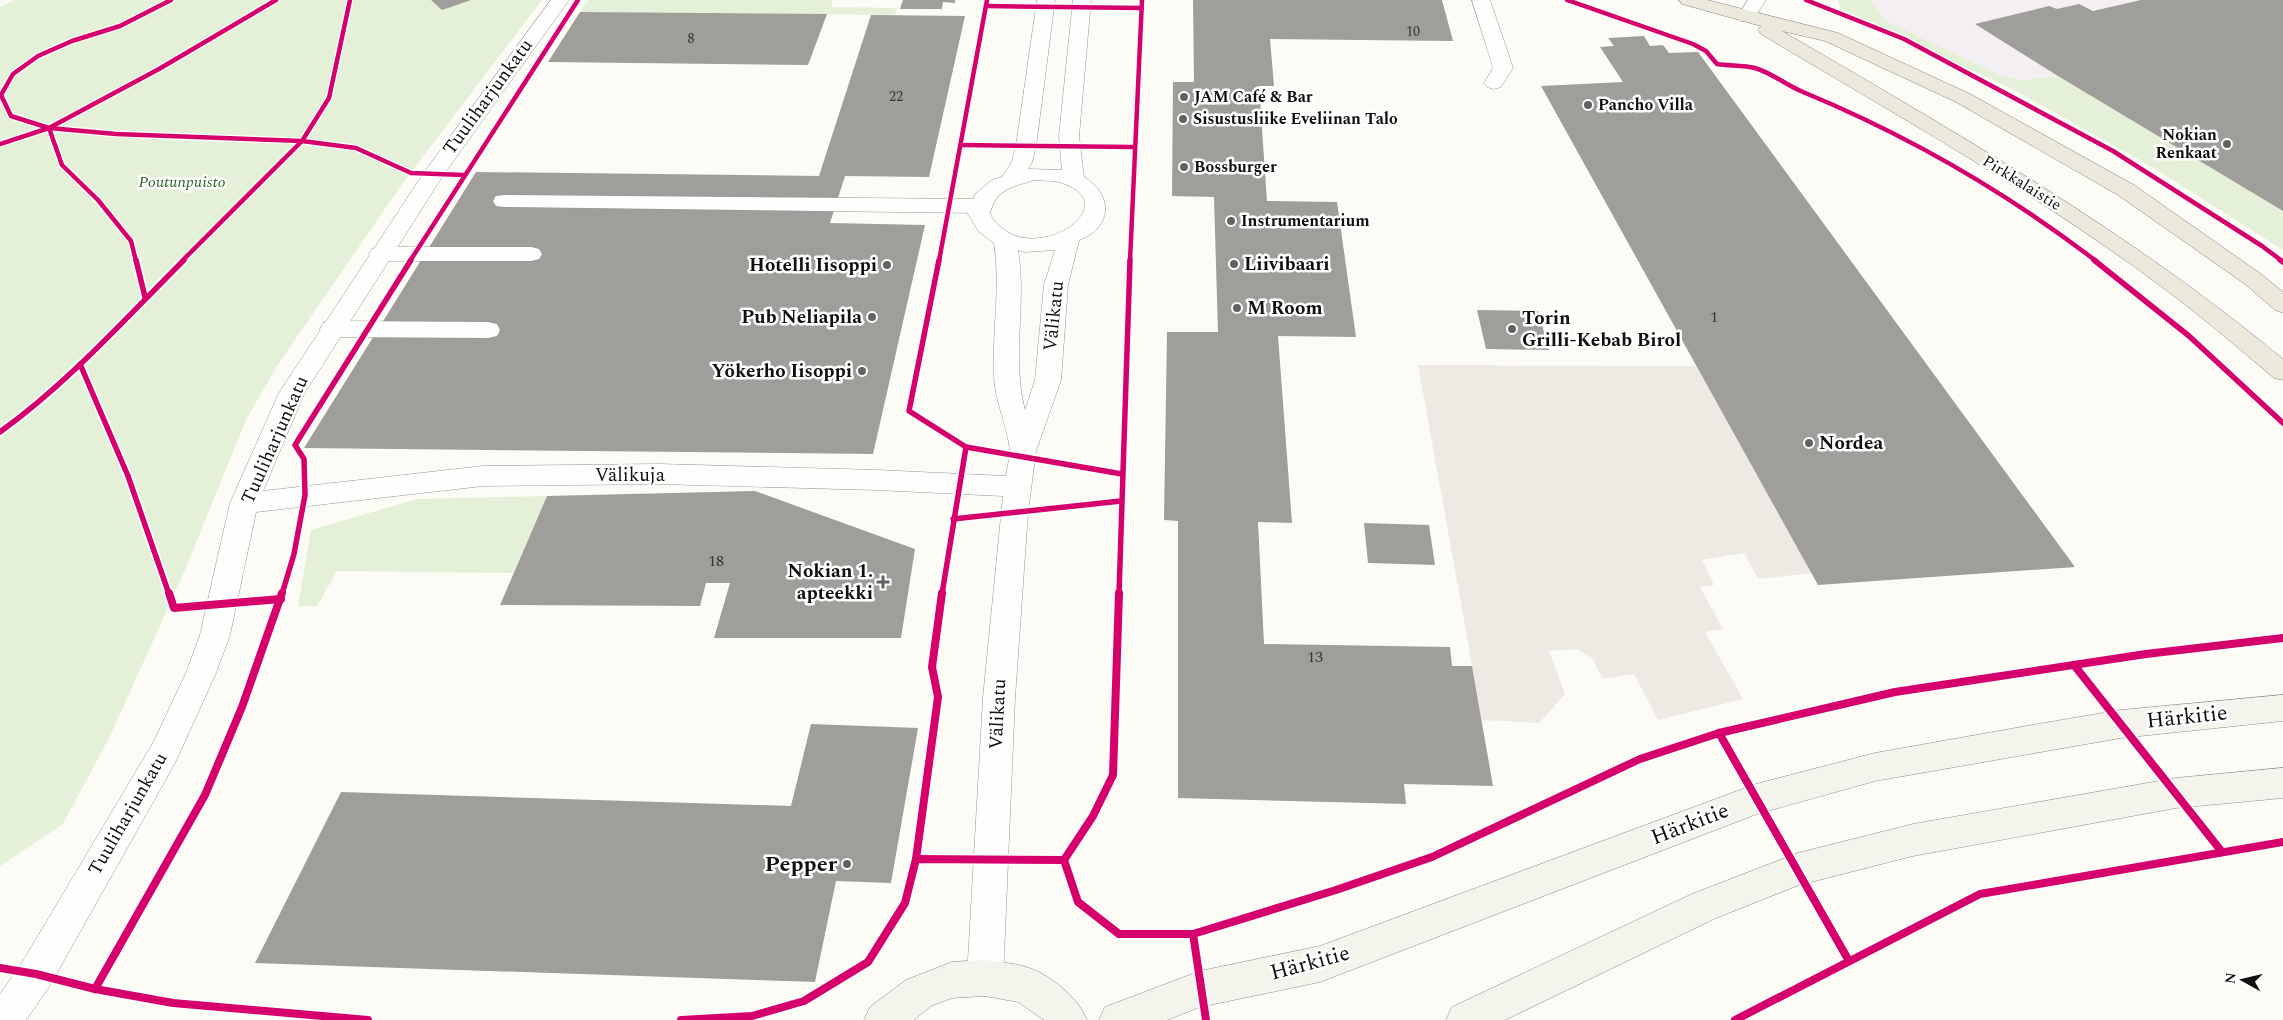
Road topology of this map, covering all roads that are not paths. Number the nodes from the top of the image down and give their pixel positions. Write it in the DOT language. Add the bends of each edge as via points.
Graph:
graph roads {
  1 [pos="560,0"];
  2 [pos="1046,0"];
  3 [pos="1082,0"];
  4 [pos="1481,0"];
  5 [pos="1688,0"];
  6 [pos="1752,9"];
  7 [pos="1494,83"];
  8 [pos="1012,178"];
  9 [pos="1074,180"];
  10 [pos="504,201"];
  11 [pos="978,206"];
  12 [pos="1069,238"];
  13 [pos="1005,240"];
  14 [pos="380,254"];
  15 [pos="531,254"];
  16 [pos="2283,305"];
  17 [pos="332,329"];
  18 [pos="488,330"];
  19 [pos="2283,372"];
  20 [pos="1023,451"];
  21 [pos="1018,487"];
  22 [pos="244,503"];
  23 [pos="2283,708"];
  24 [pos="2283,783"];
  25 [pos="985,978"];
  26 [pos="883,1019"];
  27 [pos="4,1020"];
  28 [pos="1068,1020"];
  29 [pos="1118,1020"];
  30 [pos="1465,1020"];
  1 -- 14 [label="street, Tuuliharjunkatu" via="432,175"];
  2 -- 8 [label="street" via="1026,146 1022,162"];
  3 -- 9 [label="street" via="1069,136"];
  4 -- 7 [label="street" via="1503,68"];
  5 -- 6 [label="main road"];
  6 -- 16 [label="main road" via="1831,37 1963,98 2126,190 2253,279"];
  6 -- 19 [label="main road, Pirkkalaistie" via="2160,273"];
  8 -- 9 [label="street" via="1033,174"];
  8 -- 11 [label="street" via="996,185"];
  9 -- 12 [label="street" via="1088,190 1096,202 1095,216 1086,228"];
  10 -- 11 [label="street"];
  11 -- 13 [label="street" via="979,220 989,231"];
  12 -- 13 [label="street" via="1049,244 1026,245"];
  12 -- 20 [label="street, Välikatu" via="1056,285 1048,380"];
  13 -- 20 [label="street, Välikatu" via="1010,284 1006,377"];
  14 -- 15 [label="street"];
  14 -- 17 [label="street, Tuuliharjunkatu"];
  17 -- 18 [label="street"];
  17 -- 22 [label="street, Tuuliharjunkatu" via="292,393"];
  20 -- 21 [label="street, Välikatu"];
  21 -- 22 [label="street, Välikuja" via="659,474 483,476"];
  21 -- 25 [label="street, Välikatu" via="998,698"];
  22 -- 27 [label="street, Tuuliharjunkatu" via="216,635 164,753 36,974"];
  23 -- 29 [label="main road, Härkitie" via="2111,725 1875,768 1756,799 1320,964 1200,989"];
  24 -- 30 [label="main road" via="2156,797 1913,840 1798,869 1704,906"];
  25 -- 26 [label="main road" via="952,980 919,993"];
  25 -- 28 [label="main road" via="1025,985 1056,1006"];
}
